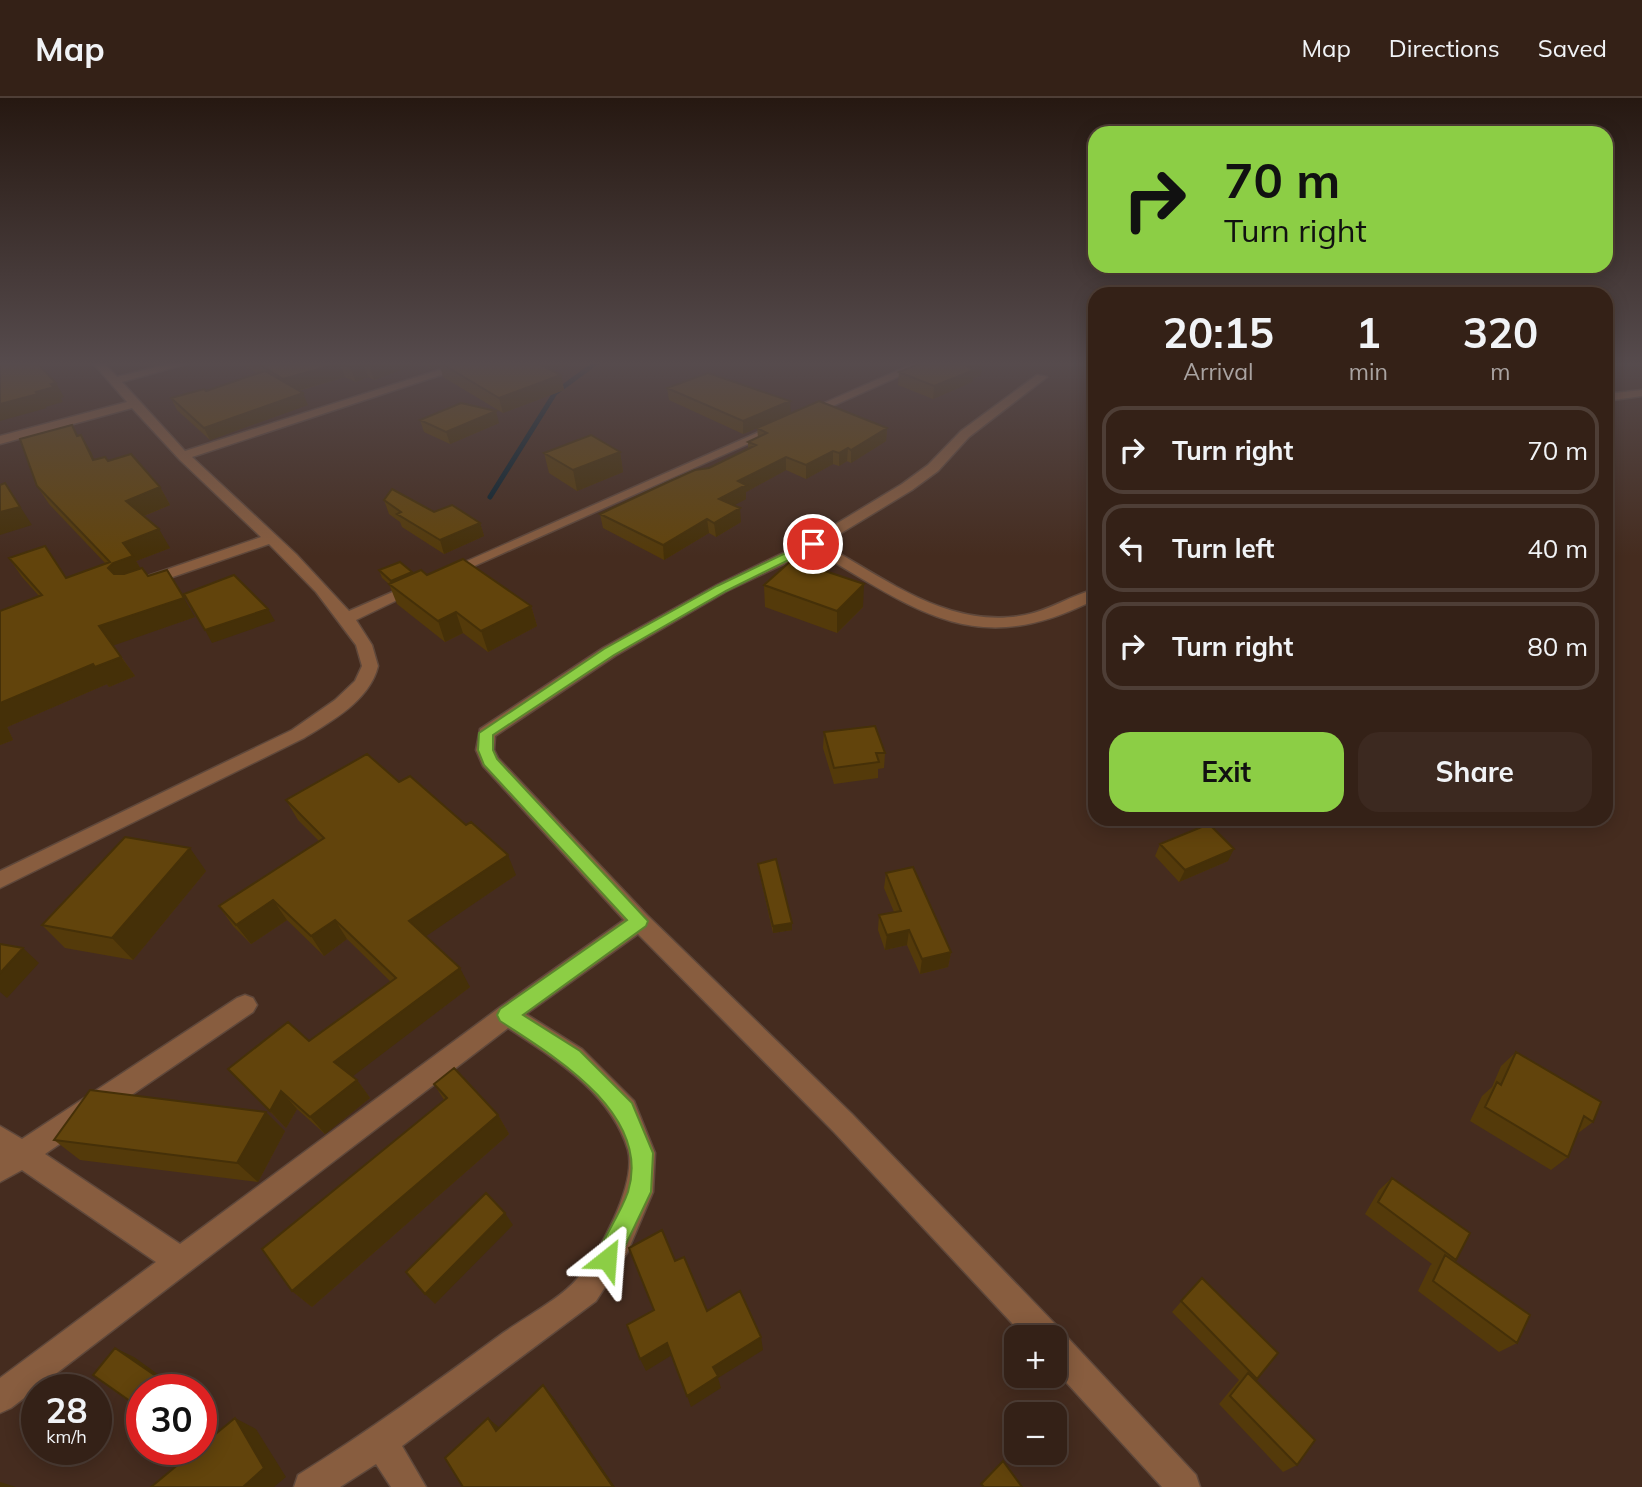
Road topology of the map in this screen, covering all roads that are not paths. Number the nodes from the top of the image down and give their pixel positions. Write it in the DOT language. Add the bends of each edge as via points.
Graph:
graph roads {
  1 [pos="48,427"];
  2 [pos="157,427"];
  3 [pos="274,427"];
  4 [pos="777,427"];
  5 [pos="975,427"];
  6 [pos="0,440"];
  7 [pos="183,456"];
  8 [pos="271,538"];
  9 [pos="813,544"];
  10 [pos="131,587"];
  11 [pos="1088,597"];
  12 [pos="347,618"];
  13 [pos="0,880"];
  14 [pos="639,921"];
  15 [pos="245,1005"];
  16 [pos="507,1015"];
  17 [pos="0,1139"];
  18 [pos="11,1162"];
  19 [pos="178,1260"];
  20 [pos="1035,1325"];
  21 [pos="1067,1360"];
  22 [pos="0,1397"];
  23 [pos="381,1443"];
  24 [pos="310,1487"];
  25 [pos="410,1487"];
  26 [pos="1184,1487"];
  1 -- 6 [label="street"];
  2 -- 7 [label="street"];
  3 -- 7 [label="street"];
  4 -- 12 [label="street"];
  5 -- 9 [label="street" via="907,487"];
  7 -- 8 [label="street"];
  8 -- 10 [label="street"];
  8 -- 12 [label="street"];
  9 -- 11 [label="street" via="956,619 1012,622 1054,613"];
  9 -- 14 [label="street" via="722,588 609,652 486,733 490,761"];
  12 -- 13 [label="street" via="371,668 340,705 288,739"];
  14 -- 16 [label="street"];
  14 -- 20 [label="street" via="844,1123"];
  15 -- 18 [label="street"];
  16 -- 19 [label="street"];
  16 -- 23 [label="street" via="573,1057 625,1110 642,1153 639,1192 617,1243 586,1291"];
  17 -- 18 [label="street"];
  18 -- 19 [label="street"];
  19 -- 22 [label="street"];
  21 -- 26 [label="street"];
  23 -- 24 [label="street"];
  23 -- 25 [label="street"];
}
